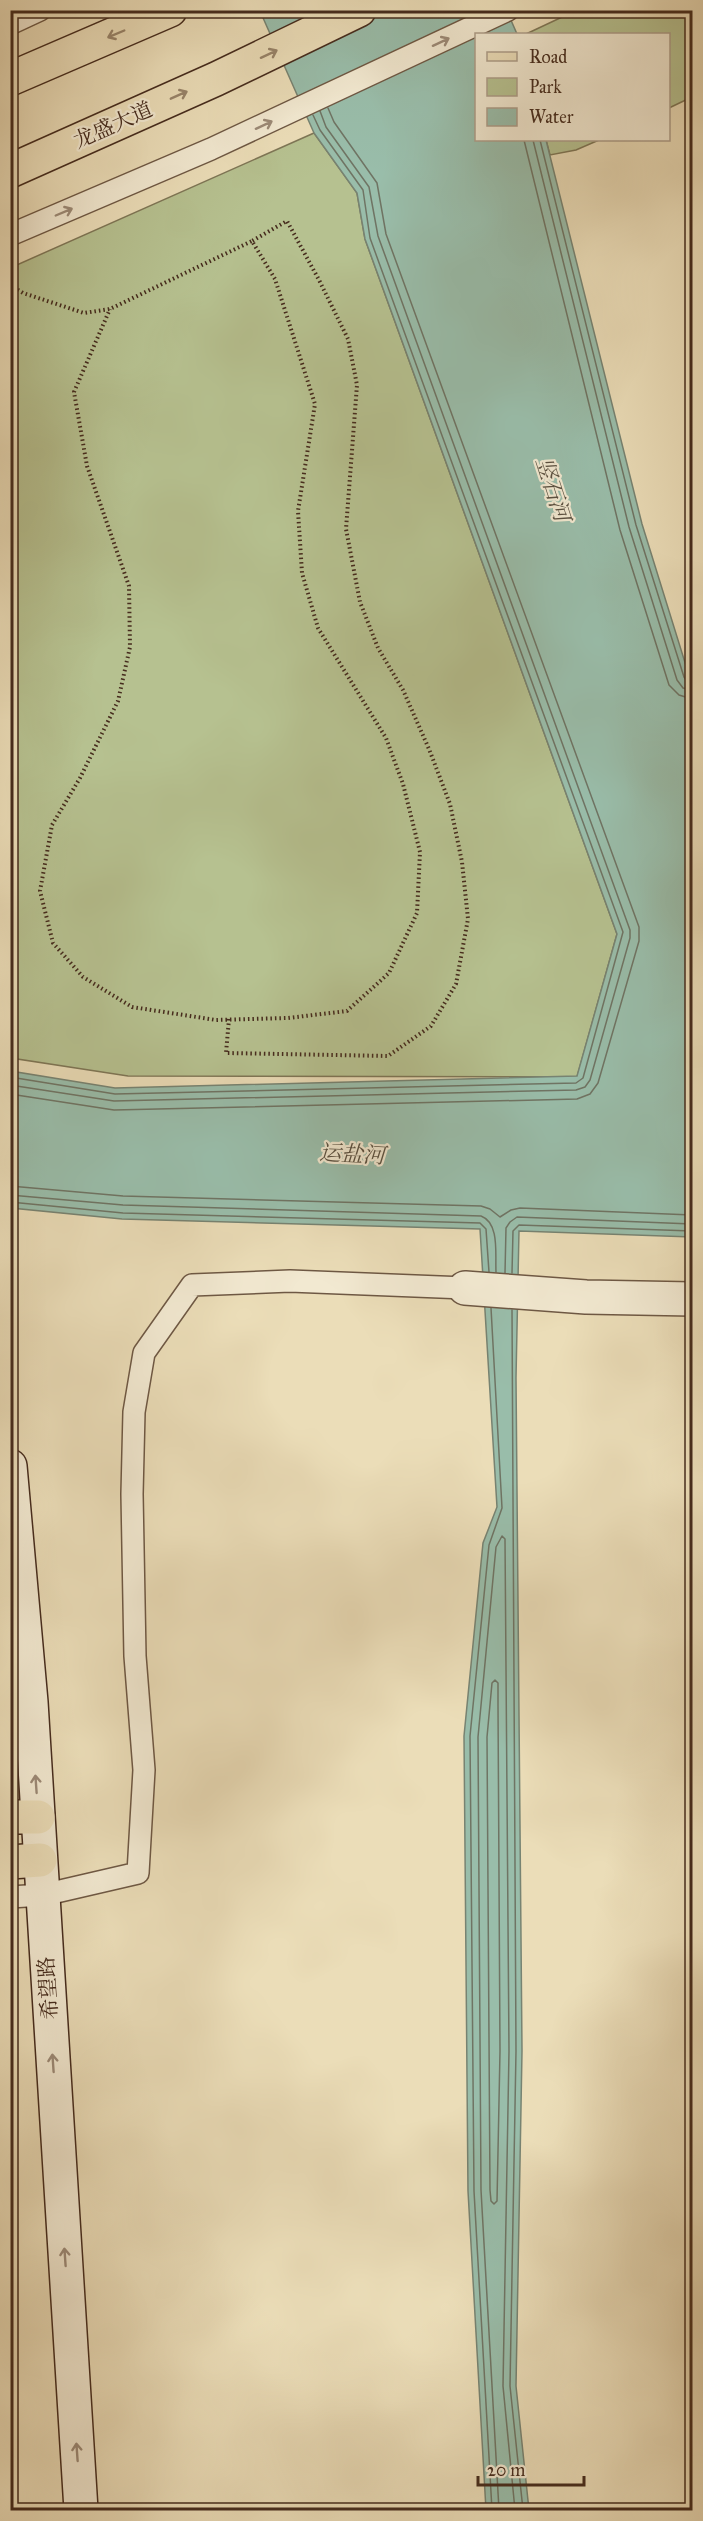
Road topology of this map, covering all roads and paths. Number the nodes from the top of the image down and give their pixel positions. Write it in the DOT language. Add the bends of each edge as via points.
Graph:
graph roads {
  1 [pos="40,10"];
  2 [pos="170,10"];
  3 [pos="359,10"];
  4 [pos="508,10"];
  5 [pos="10,24"];
  6 [pos="10,80"];
  7 [pos="10,171"];
  8 [pos="10,236"];
  9 [pos="252,241"];
  10 [pos="10,285"];
  11 [pos="110,309"];
  12 [pos="229,1020"];
  13 [pos="465,1288"];
  14 [pos="693,1299"];
  15 [pos="10,1466"];
  16 [pos="24,1817"];
  17 [pos="25,1861"];
  18 [pos="43,1895"];
  19 [pos="10,1897"];
  20 [pos="81,2511"];
  1 -- 5 [label="lane"];
  2 -- 6 [label="main road, one-way"];
  7 -- 3 [label="main road, 龙盛大道, one-way"];
  8 -- 4 [label="lane, one-way" via="211,149"];
  9 -- 11 [label="path"];
  9 -- 12 [label="path" via="275,279 315,404 298,511 302,573 318,628 386,738 403,784 420,852 417,913 389,973 347,1011"];
  9 -- 12 [label="path" via="287,221 348,339 357,385 346,529 360,602 378,648 403,690 450,804 468,919 456,984 431,1026 388,1056 226,1053"];
  10 -- 11 [label="path" via="23,294 84,313"];
  11 -- 12 [label="path" via="74,392 87,466 129,586 130,647 118,702 52,825 40,891 53,943 83,977 132,1007"];
  13 -- 14 [label="main road" via="586,1297"];
  13 -- 18 [label="lane" via="290,1281 192,1285 144,1353 134,1412 132,1494 135,1656 144,1770 138,1873"];
  16 -- 15 [label="main road, 希望路, one-way" via="31,1702"];
  16 -- 17 [label="main road, 希望路"];
  17 -- 18 [label="main road, 希望路"];
  18 -- 19 [label="lane"];
  20 -- 18 [label="main road, 希望路, one-way"];
}
